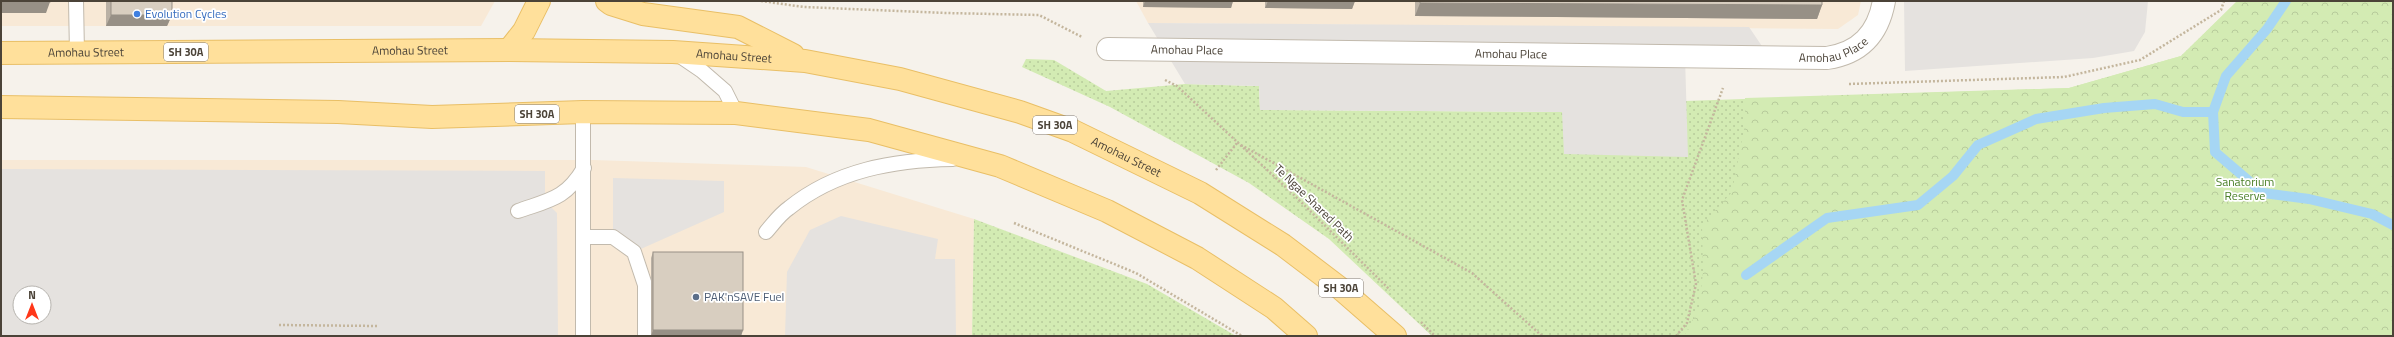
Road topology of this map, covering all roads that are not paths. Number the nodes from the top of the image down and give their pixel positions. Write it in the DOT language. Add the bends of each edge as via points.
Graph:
graph roads {
  1 [pos="76,1"];
  2 [pos="539,1"];
  3 [pos="607,1"];
  4 [pos="1884,1"];
  5 [pos="1108,49"];
  6 [pos="509,50"];
  7 [pos="673,52"];
  8 [pos="1,53"];
  9 [pos="77,53"];
  10 [pos="805,61"];
  11 [pos="1,107"];
  12 [pos="583,112"];
  13 [pos="736,113"];
  14 [pos="980,159"];
  15 [pos="584,167"];
  16 [pos="518,210"];
  17 [pos="766,232"];
  18 [pos="583,237"];
  19 [pos="583,336"];
  20 [pos="645,336"];
  21 [pos="1306,336"];
  22 [pos="1395,336"];
  1 -- 9 [label="lane"];
  2 -- 6 [label="main road" via="524,31"];
  3 -- 10 [label="main road" via="643,14 738,27"];
  4 -- 5 [label="street, Amohau Place" via="1877,24 1857,49 1844,56 1827,58"];
  6 -- 7 [label="main road, Amohau Street / SH 30A"];
  6 -- 9 [label="main road, Amohau Street / SH 30A"];
  7 -- 10 [label="main road, Amohau Street / SH 30A"];
  7 -- 13 [label="lane" via="702,71 725,91"];
  8 -- 9 [label="main road, Amohau Street / SH 30A"];
  10 -- 22 [label="main road, Amohau Street / SH 30A" via="907,81 1020,112 1080,135 1200,193 1283,245 1341,289"];
  11 -- 12 [label="main road, SH 30A" via="338,112 432,117"];
  12 -- 13 [label="main road, SH 30A"];
  12 -- 15 [label="lane"];
  13 -- 14 [label="main road, SH 30A" via="869,130"];
  14 -- 17 [label="lane" via="917,160 858,171 823,184 787,208"];
  14 -- 21 [label="main road, SH 30A" via="1107,211 1197,258 1274,308"];
  15 -- 16 [label="lane" via="574,185 556,198"];
  15 -- 18 [label="lane"];
  18 -- 19 [label="lane"];
  18 -- 20 [label="lane" via="613,238 634,252 646,285"];
}
